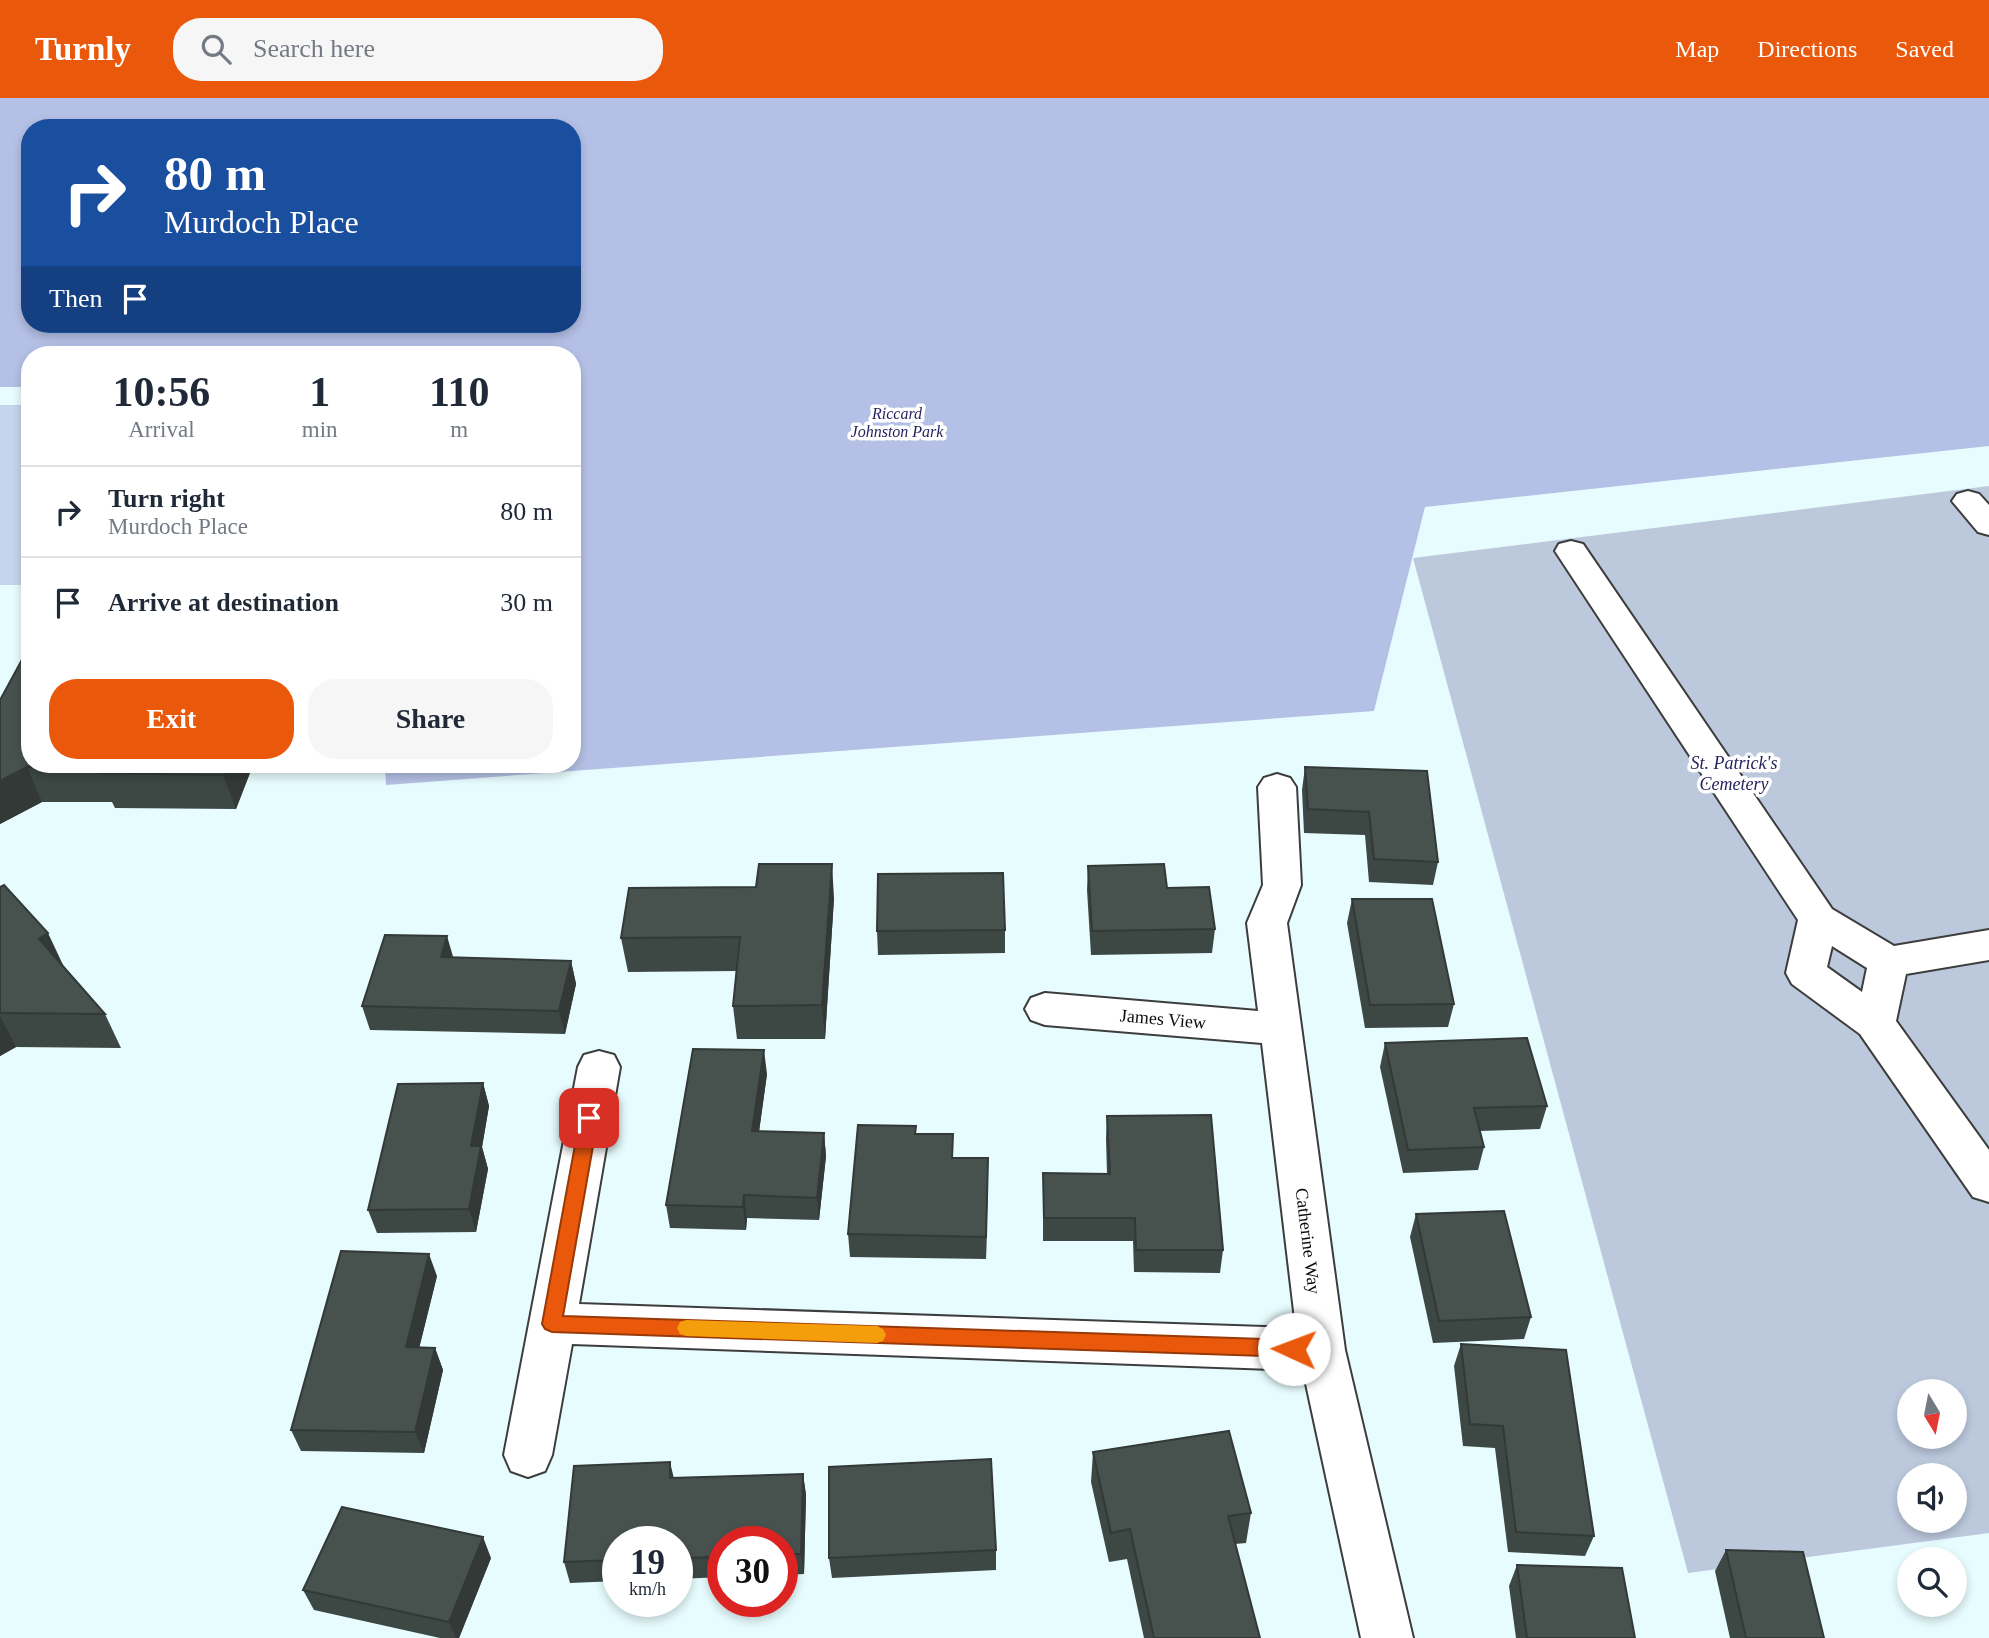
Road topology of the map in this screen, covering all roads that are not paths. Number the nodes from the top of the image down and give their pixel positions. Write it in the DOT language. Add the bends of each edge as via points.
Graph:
graph roads {
  1 [pos="1968,501"];
  2 [pos="1989,525"];
  3 [pos="1572,551"];
  4 [pos="1277,787"];
  5 [pos="1818,919"];
  6 [pos="1989,945"];
  7 [pos="1889,962"];
  8 [pos="1045,1009"];
  9 [pos="1875,1023"];
  10 [pos="1280,1029"];
  11 [pos="599,1067"];
  12 [pos="1989,1184"];
  13 [pos="552,1324"];
  14 [pos="1322,1350"];
  15 [pos="528,1455"];
  16 [pos="1387,1638"];
  1 -- 2 [label="street"];
  3 -- 5 [label="street"];
  4 -- 10 [label="street, Catherine Way" via="1282,885 1267,923"];
  5 -- 7 [label="street"];
  5 -- 9 [label="street" via="1806,973"];
  6 -- 7 [label="street"];
  7 -- 9 [label="street"];
  8 -- 10 [label="street, James View"];
  9 -- 12 [label="street"];
  10 -- 14 [label="street, Catherine Way"];
  11 -- 13 [label="street"];
  13 -- 14 [label="street"];
  13 -- 15 [label="street"];
  14 -- 16 [label="street, Catherine Way"];
}
